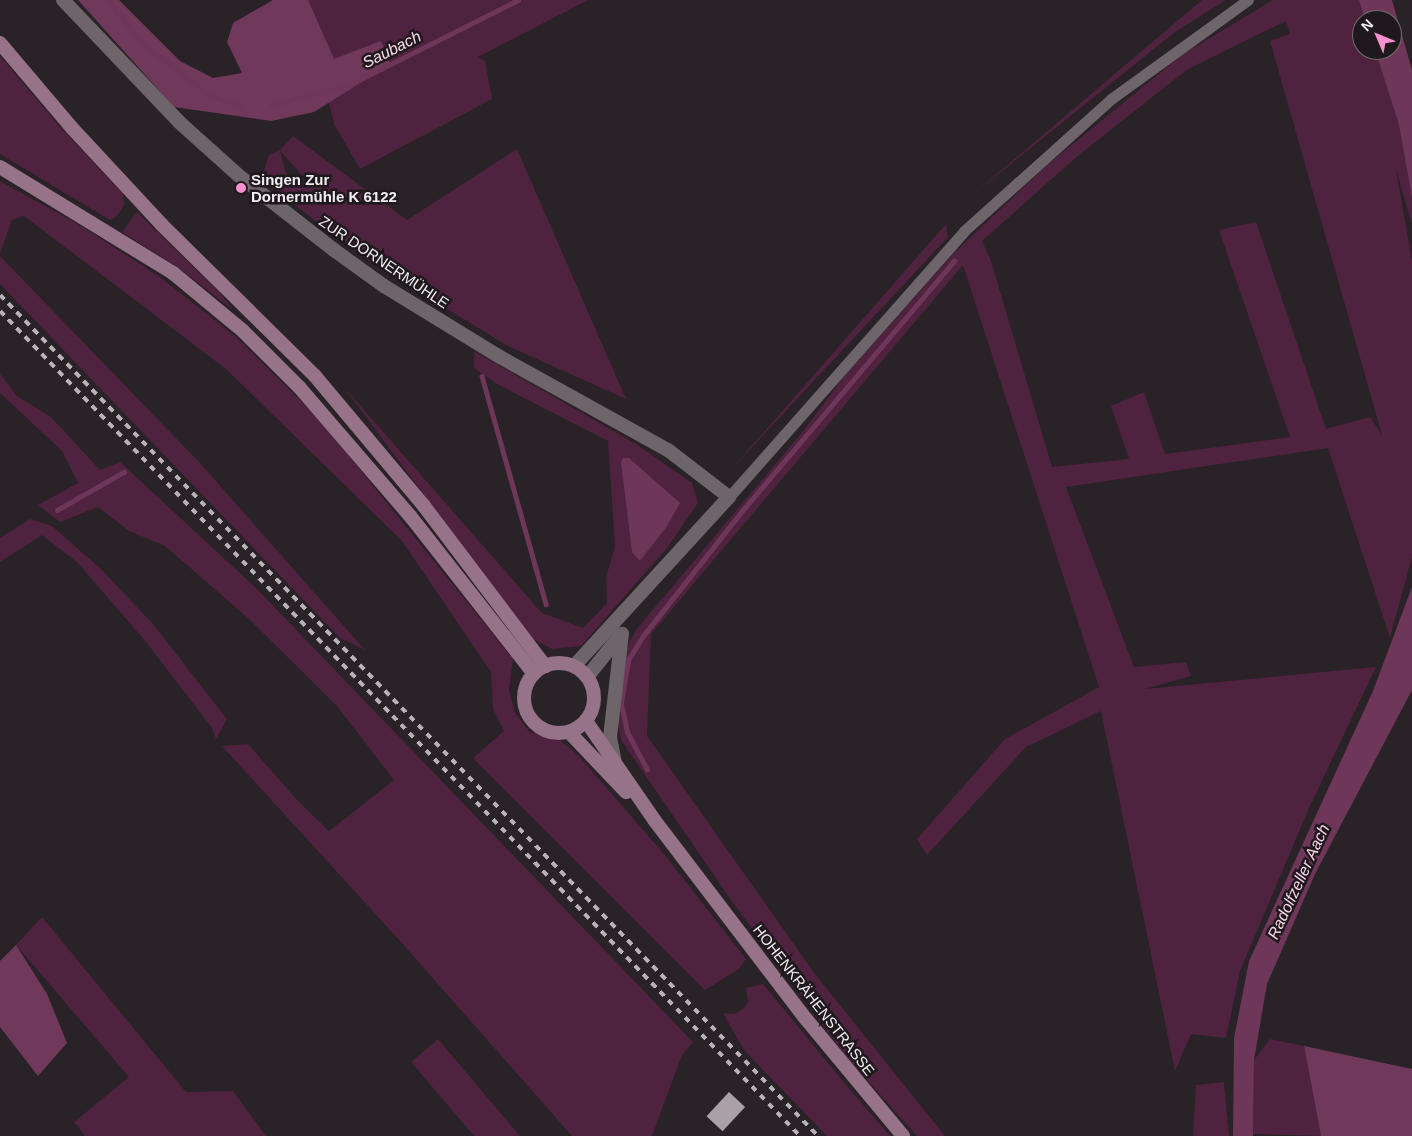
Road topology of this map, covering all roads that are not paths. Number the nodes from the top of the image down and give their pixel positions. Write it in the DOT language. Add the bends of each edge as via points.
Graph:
graph roads {
  1 [pos="63,0"];
  2 [pos="1248,0"];
  3 [pos="0,43"];
  4 [pos="0,167"];
  5 [pos="729,497"];
  6 [pos="648,589"];
  7 [pos="622,634"];
  8 [pos="545,666"];
  9 [pos="574,666"];
  10 [pos="534,674"];
  11 [pos="587,677"];
  12 [pos="586,720"];
  13 [pos="569,732"];
  14 [pos="615,763"];
  15 [pos="655,821"];
  16 [pos="903,1136"];
  1 -- 5 [label="street, ZUR DORNERMÜHLE" via="179,122 247,182 334,250 384,286 500,357 668,450"];
  2 -- 5 [label="street" via="1111,100 964,231"];
  3 -- 8 [label="main road" via="72,128 162,225 315,376 424,506"];
  4 -- 10 [label="main road" via="173,273 243,331 300,388 411,517"];
  5 -- 6 [label="street"];
  6 -- 7 [label="street"];
  6 -- 9 [label="street"];
  7 -- 11 [label="street"];
  7 -- 14 [label="street" via="610,737"];
  8 -- 9 [label="main road" via="560,663"];
  8 -- 10 [label="main road"];
  9 -- 11 [label="main road"];
  10 -- 13 [label="main road" via="524,697 532,720 545,730"];
  11 -- 12 [label="main road" via="594,699"];
  12 -- 13 [label="main road"];
  12 -- 14 [label="main road"];
  13 -- 15 [label="main road"];
  14 -- 15 [label="main road"];
  15 -- 16 [label="main road, HOHENKRÄHENSTRASSE" via="830,1049"];
}
